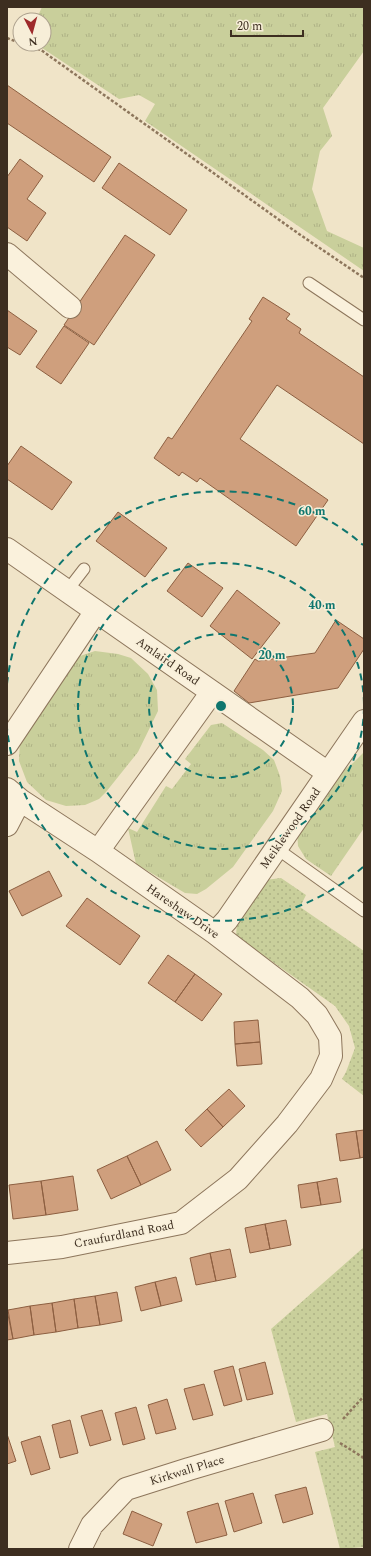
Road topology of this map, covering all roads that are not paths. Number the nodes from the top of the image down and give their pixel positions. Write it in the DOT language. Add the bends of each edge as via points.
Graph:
graph roads {
  1 [pos="7,254"];
  2 [pos="309,283"];
  3 [pos="70,307"];
  4 [pos="364,320"];
  5 [pos="7,549"];
  6 [pos="84,569"];
  7 [pos="67,591"];
  8 [pos="96,611"];
  9 [pos="212,692"];
  10 [pos="364,721"];
  11 [pos="7,744"];
  12 [pos="328,773"];
  13 [pos="14,794"];
  14 [pos="7,825"];
  15 [pos="276,848"];
  16 [pos="98,851"];
  17 [pos="364,911"];
  18 [pos="215,933"];
  19 [pos="332,1056"];
  20 [pos="7,1253"];
  21 [pos="322,1430"];
  22 [pos="80,1549"];
  1 -- 3 [label="street"];
  2 -- 4 [label="lane"];
  5 -- 7 [label="street, Amlaird Road"];
  6 -- 7 [label="lane"];
  7 -- 8 [label="street, Amlaird Road"];
  8 -- 9 [label="street, Amlaird Road"];
  8 -- 11 [label="street"];
  9 -- 12 [label="street, Amlaird Road"];
  9 -- 16 [label="street"];
  10 -- 12 [label="street, Meiklewood Road"];
  12 -- 15 [label="street, Meiklewood Road"];
  13 -- 14 [label="street"];
  13 -- 16 [label="street, Hareshaw Drive"];
  15 -- 17 [label="lane"];
  15 -- 18 [label="street, Meiklewood Road" via="227,920"];
  16 -- 18 [label="street, Hareshaw Drive"];
  18 -- 19 [label="street, Hareshaw Drive" via="300,998 317,1015 330,1037"];
  19 -- 20 [label="street, Craufurdland Road" via="321,1079 287,1124 238,1179 182,1223 62,1247"];
  21 -- 22 [label="street, Kirkwall Place" via="126,1489 92,1525"];
}
